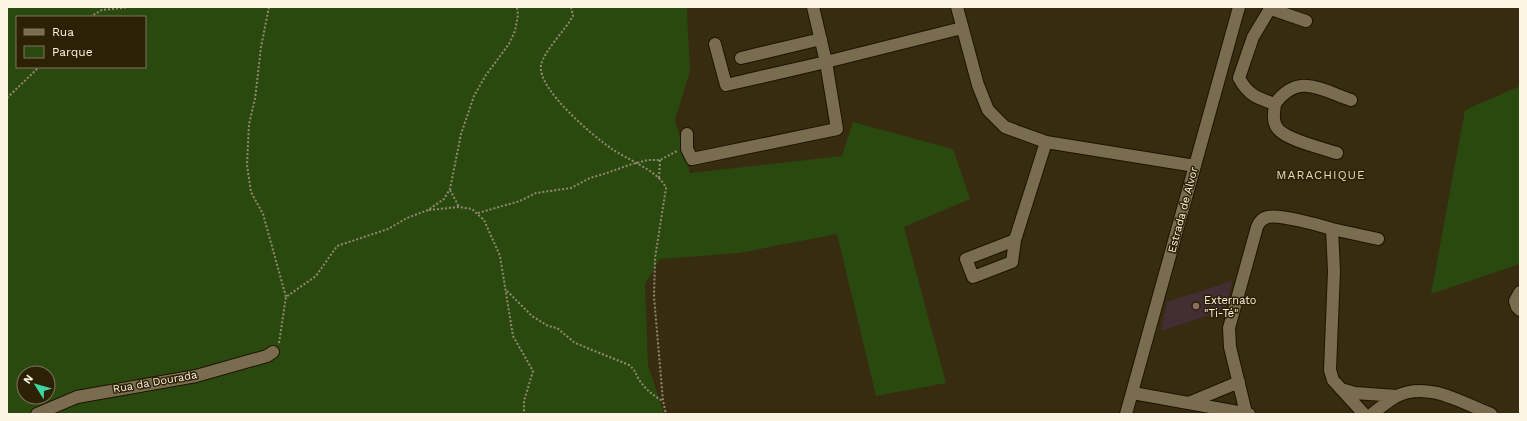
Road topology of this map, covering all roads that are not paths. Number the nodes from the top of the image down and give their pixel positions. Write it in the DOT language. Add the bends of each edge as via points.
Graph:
graph roads {
  1 [pos="813,7"];
  2 [pos="957,7"];
  3 [pos="1239,7"];
  4 [pos="1271,8"];
  5 [pos="1306,21"];
  6 [pos="962,28"];
  7 [pos="821,39"];
  8 [pos="715,44"];
  9 [pos="741,58"];
  10 [pos="826,62"];
  11 [pos="1351,100"];
  12 [pos="1275,104"];
  13 [pos="687,134"];
  14 [pos="1046,142"];
  15 [pos="1337,153"];
  16 [pos="1195,166"];
  17 [pos="1332,229"];
  18 [pos="1378,239"];
  19 [pos="1015,240"];
  20 [pos="1520,292"];
  21 [pos="1520,310"];
  22 [pos="273,352"];
  23 [pos="1239,382"];
  24 [pos="1341,389"];
  25 [pos="1133,393"];
  26 [pos="1397,396"];
  27 [pos="1191,402"];
  28 [pos="37,414"];
  29 [pos="1126,414"];
  30 [pos="1248,414"];
  31 [pos="1364,414"];
  32 [pos="1372,414"];
  33 [pos="1491,414"];
  1 -- 7 [label="street"];
  2 -- 6 [label="street"];
  3 -- 16 [label="street, Estrada de Alvor"];
  4 -- 5 [label="street"];
  4 -- 12 [label="street" via="1253,37 1239,78 1245,90 1257,98"];
  6 -- 10 [label="street"];
  6 -- 14 [label="street" via="988,110 1004,127"];
  7 -- 9 [label="street"];
  7 -- 10 [label="street"];
  8 -- 10 [label="street" via="726,85"];
  10 -- 13 [label="street" via="837,128 692,159 687,149"];
  11 -- 12 [label="street" via="1308,85 1292,87"];
  12 -- 15 [label="street" via="1273,117 1278,129 1290,137"];
  14 -- 16 [label="street"];
  14 -- 19 [label="street"];
  16 -- 25 [label="street, Estrada de Alvor"];
  17 -- 18 [label="street"];
  17 -- 23 [label="street" via="1313,223 1268,216 1261,220 1229,328 1230,347"];
  17 -- 24 [label="street" via="1334,271 1330,370"];
  20 -- 21 [label="street" via="1515,301"];
  22 -- 28 [label="street, Rua da Dourada" via="267,356 196,376 77,397"];
  23 -- 27 [label="street"];
  23 -- 30 [label="street"];
  24 -- 26 [label="street" via="1354,393"];
  24 -- 31 [label="street"];
  25 -- 27 [label="street"];
  25 -- 29 [label="street, Estrada de Alvor"];
  26 -- 32 [label="street"];
  26 -- 33 [label="street" via="1417,390 1434,392"];
  27 -- 30 [label="street"];
}
